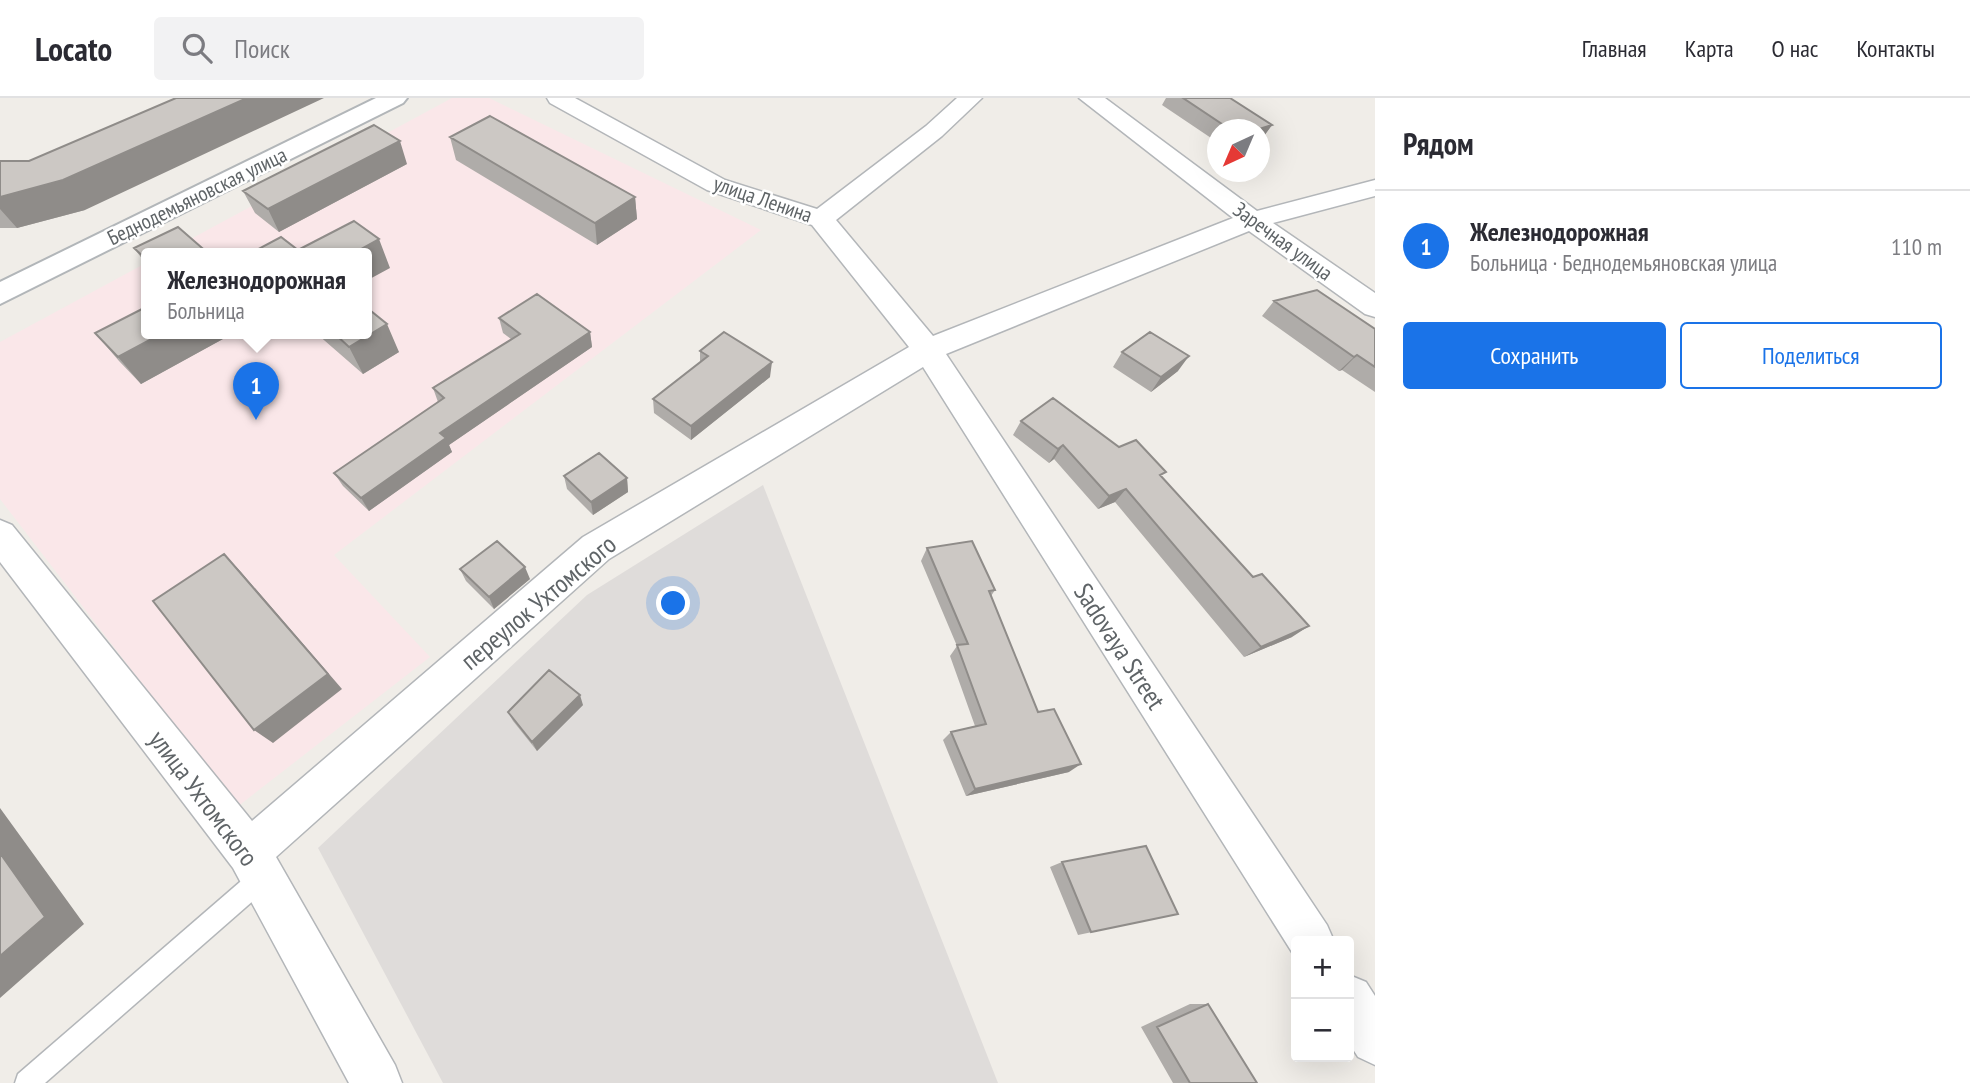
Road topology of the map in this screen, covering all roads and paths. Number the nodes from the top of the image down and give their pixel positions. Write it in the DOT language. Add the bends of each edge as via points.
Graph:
graph roads {
  1 [pos="395,98"];
  2 [pos="558,98"];
  3 [pos="971,98"];
  4 [pos="1090,98"];
  5 [pos="1375,188"];
  6 [pos="821,219"];
  7 [pos="1252,220"];
  8 [pos="0,294"];
  9 [pos="1375,307"];
  10 [pos="928,350"];
  11 [pos="0,535"];
  12 [pos="256,864"];
  13 [pos="1308,936"];
  14 [pos="1354,1007"];
  15 [pos="1375,1040"];
  16 [pos="27,1083"];
  17 [pos="377,1083"];
  1 -- 8 [label="main road, Беднодемьяновская улица"];
  2 -- 6 [label="street, улица Ленина" via="716,185"];
  3 -- 6 [label="street"];
  4 -- 7 [label="street, Заречная улица"];
  5 -- 7 [label="street, переулок Ухтомского"];
  6 -- 10 [label="street, улица Ленина"];
  7 -- 9 [label="street, Заречная улица"];
  7 -- 10 [label="street, переулок Ухтомского"];
  10 -- 12 [label="street, переулок Ухтомского" via="596,548"];
  10 -- 13 [label="street, Sadovaya Street"];
  11 -- 12 [label="street, улица Ухтомского"];
  12 -- 16 [label="lane"];
  12 -- 17 [label="street, улица Ухтомского"];
  14 -- 15 [label="street"];
}
